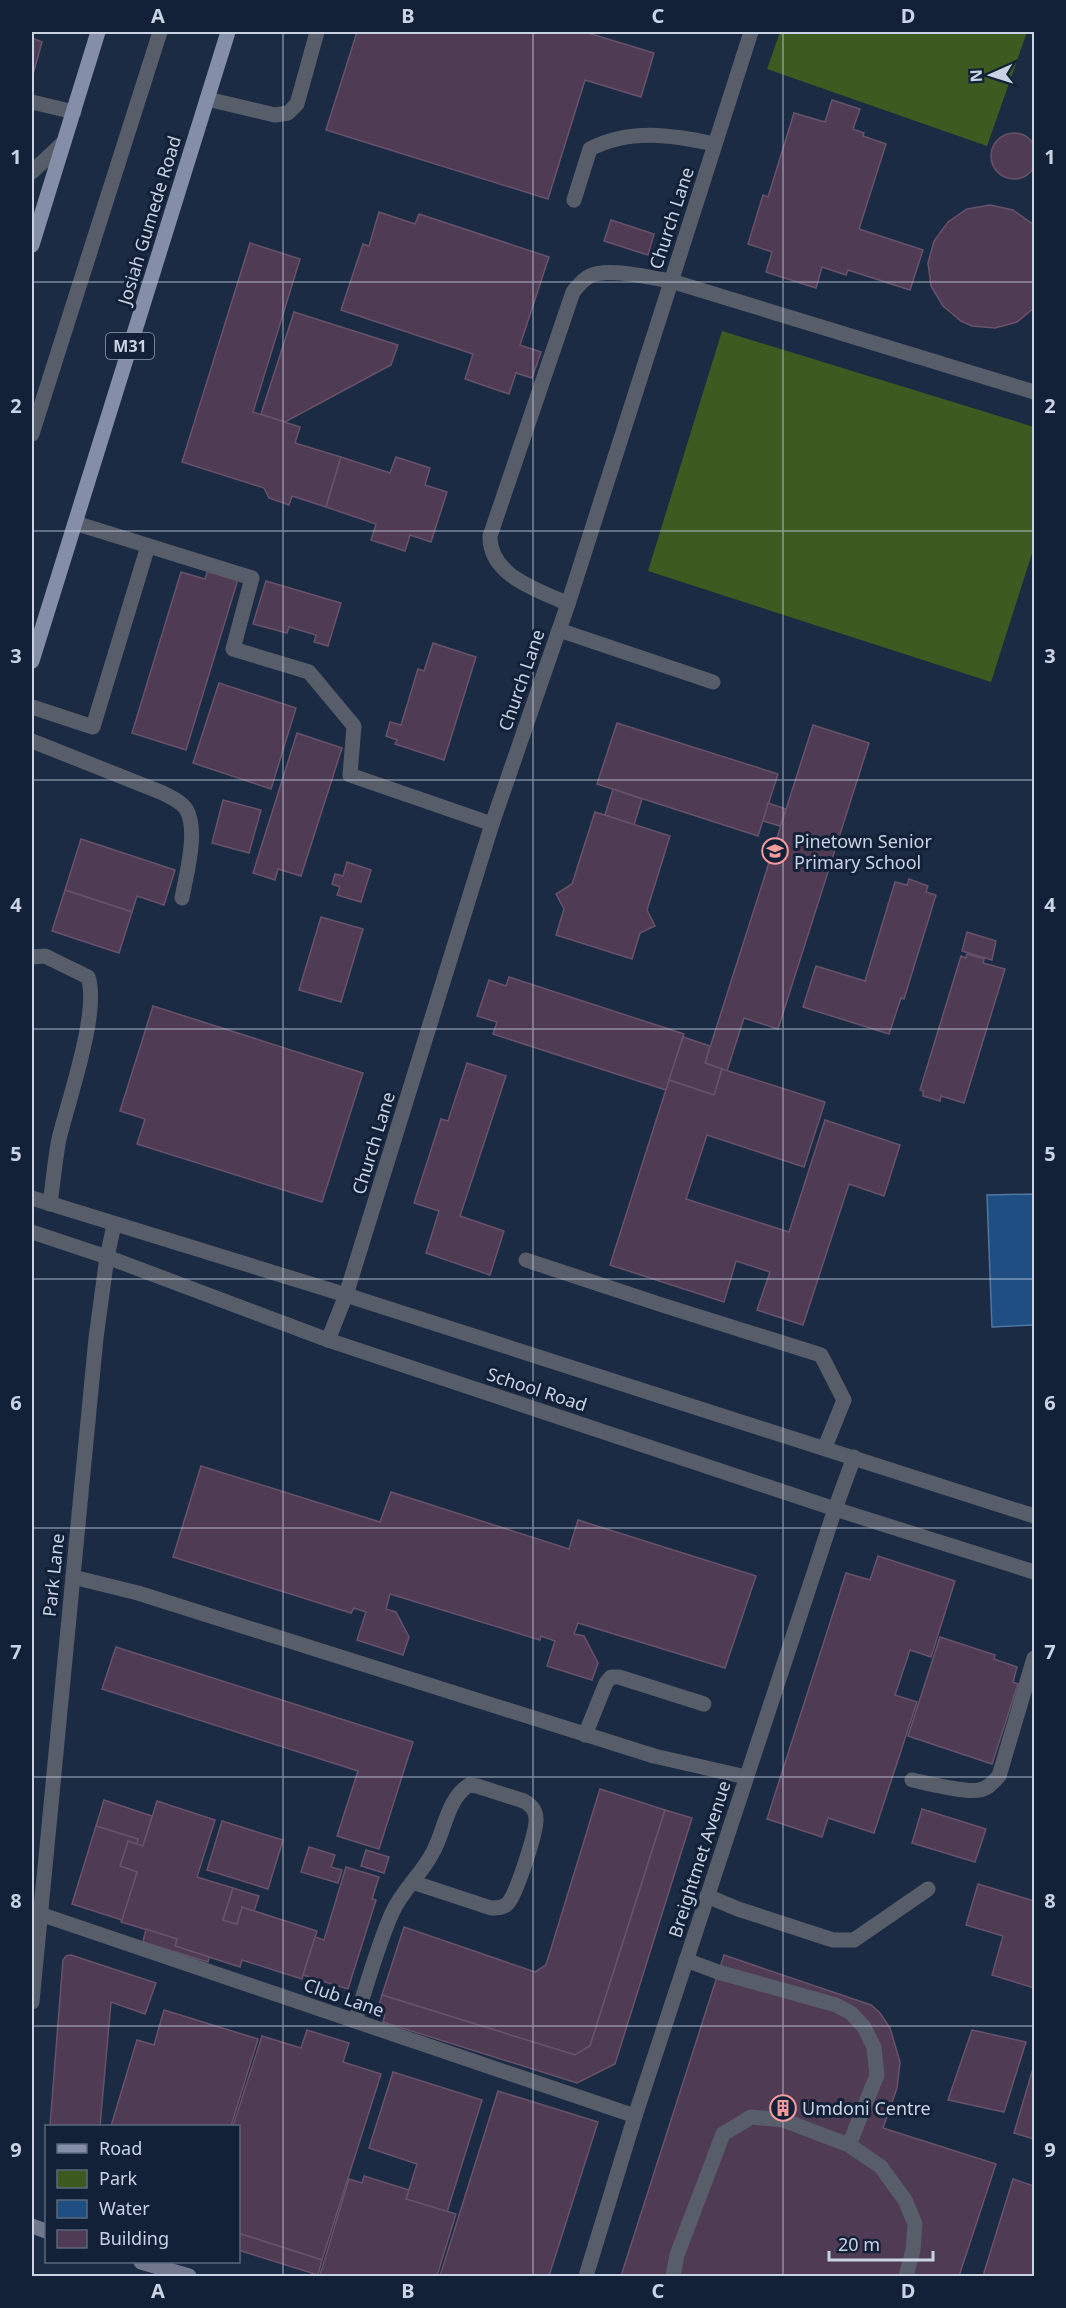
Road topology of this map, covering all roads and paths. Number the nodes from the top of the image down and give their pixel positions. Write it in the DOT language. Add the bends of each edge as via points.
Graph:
graph roads {
  1 [pos="98,32"];
  2 [pos="160,32"];
  3 [pos="228,32"];
  4 [pos="317,32"];
  5 [pos="751,32"];
  6 [pos="207,99"];
  7 [pos="32,102"];
  8 [pos="74,112"];
  9 [pos="64,142"];
  10 [pos="715,144"];
  11 [pos="32,172"];
  12 [pos="574,200"];
  13 [pos="32,245"];
  14 [pos="671,280"];
  15 [pos="1035,392"];
  16 [pos="32,434"];
  17 [pos="75,523"];
  18 [pos="148,546"];
  19 [pos="568,604"];
  20 [pos="559,630"];
  21 [pos="32,661"];
  22 [pos="713,682"];
  23 [pos="32,707"];
  24 [pos="32,741"];
  25 [pos="492,824"];
  26 [pos="182,898"];
  27 [pos="32,957"];
  28 [pos="32,1198"];
  29 [pos="50,1204"];
  30 [pos="114,1225"];
  31 [pos="32,1232"];
  32 [pos="107,1257"];
  33 [pos="526,1260"];
  34 [pos="346,1295"];
  35 [pos="328,1340"];
  36 [pos="825,1447"];
  37 [pos="854,1457"];
  38 [pos="835,1509"];
  39 [pos="1035,1516"];
  40 [pos="1035,1572"];
  41 [pos="73,1577"];
  42 [pos="1035,1658"];
  43 [pos="704,1704"];
  44 [pos="585,1735"];
  45 [pos="746,1777"];
  46 [pos="912,1780"];
  47 [pos="412,1882"];
  48 [pos="928,1889"];
  49 [pos="707,1896"];
  50 [pos="40,1914"];
  51 [pos="686,1960"];
  52 [pos="32,2002"];
  53 [pos="355,2021"];
  54 [pos="635,2116"];
  55 [pos="849,2145"];
  56 [pos="144,2263"];
  57 [pos="189,2277"];
  58 [pos="586,2277"];
  59 [pos="673,2277"];
  60 [pos="906,2277"];
  1 -- 8 [label="main road"];
  2 -- 16 [label="street"];
  3 -- 6 [label="main road, Josiah Gumede Road / M31"];
  4 -- 6 [label="street" via="297,104 288,113 275,115"];
  5 -- 10 [label="street, Church Lane"];
  6 -- 17 [label="main road, Josiah Gumede Road / M31"];
  7 -- 8 [label="street"];
  8 -- 9 [label="main road"];
  9 -- 11 [label="street"];
  9 -- 13 [label="main road"];
  10 -- 12 [label="street" via="657,134 602,142 590,148"];
  10 -- 14 [label="street, Church Lane"];
  14 -- 15 [label="street"];
  14 -- 19 [label="street, Church Lane"];
  14 -- 19 [label="street" via="602,273 591,275 573,292 490,536 492,553 510,575"];
  17 -- 18 [label="street"];
  17 -- 21 [label="main road, Josiah Gumede Road / M31"];
  18 -- 23 [label="street" via="93,727"];
  18 -- 25 [label="street" via="252,578 233,649 309,672 354,726 350,775"];
  19 -- 20 [label="street, Church Lane"];
  20 -- 22 [label="street"];
  20 -- 25 [label="street, Church Lane"];
  24 -- 26 [label="street" via="163,793 187,810 191,847"];
  25 -- 34 [label="street, Church Lane"];
  27 -- 29 [label="street" via="45,956 88,976 92,986 83,1047 59,1140"];
  28 -- 29 [label="street, School Road"];
  29 -- 30 [label="street, School Road"];
  30 -- 32 [label="street, Park Lane"];
  30 -- 34 [label="street, School Road"];
  31 -- 32 [label="street, School Road"];
  32 -- 35 [label="street, School Road"];
  32 -- 41 [label="street, Park Lane"];
  33 -- 36 [label="street" via="821,1355 844,1400"];
  34 -- 35 [label="street, Church Lane"];
  34 -- 36 [label="street, School Road"];
  35 -- 38 [label="street, School Road"];
  36 -- 37 [label="street, School Road"];
  37 -- 38 [label="street, Breightmet Avenue"];
  37 -- 39 [label="street, School Road"];
  38 -- 40 [label="street, School Road"];
  38 -- 45 [label="street, Breightmet Avenue"];
  41 -- 44 [label="street" via="128,1589"];
  41 -- 50 [label="street, Park Lane"];
  42 -- 46 [label="street" via="999,1776 991,1784 973,1791"];
  43 -- 44 [label="street" via="611,1677"];
  44 -- 45 [label="street"];
  45 -- 49 [label="street, Breightmet Avenue"];
  47 -- 47 [label="street" via="434,1852 454,1798 469,1785 524,1801 535,1812 533,1834 515,1894 507,1905 491,1908"];
  47 -- 53 [label="street" via="392,1912"];
  48 -- 49 [label="street" via="854,1940 846,1941 833,1940"];
  49 -- 51 [label="street, Breightmet Avenue"];
  50 -- 52 [label="street, Park Lane"];
  50 -- 53 [label="street, Club Lane"];
  51 -- 54 [label="street, Breightmet Avenue"];
  51 -- 55 [label="street" via="837,2005 864,2027 874,2047 877,2075"];
  53 -- 54 [label="street, Club Lane"];
  54 -- 58 [label="street, Breightmet Avenue"];
  55 -- 59 [label="street" via="783,2120 751,2117 723,2134 677,2255"];
  55 -- 60 [label="street" via="881,2167 905,2200 915,2224"];
  56 -- 57 [label="street"];
}
